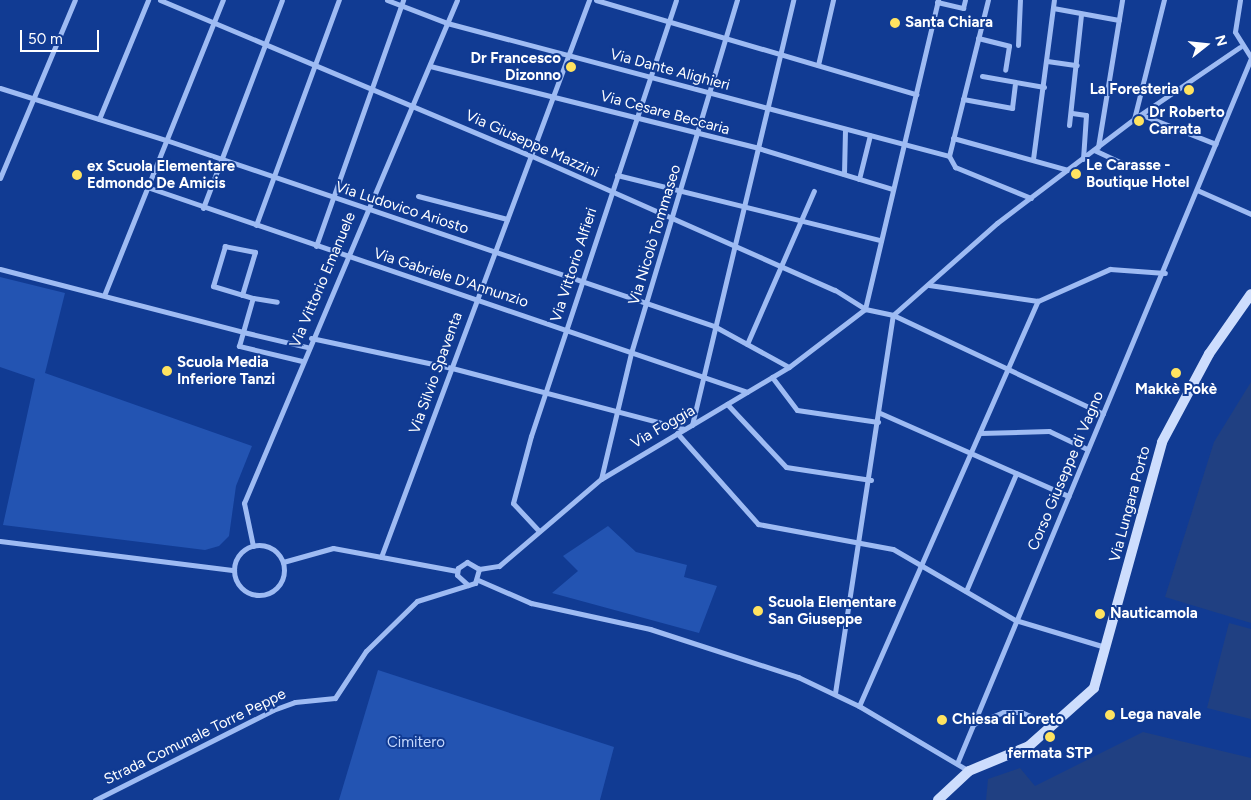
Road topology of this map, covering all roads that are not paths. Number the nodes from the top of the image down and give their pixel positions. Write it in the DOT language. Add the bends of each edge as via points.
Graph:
graph roads {
  1 [pos="75,0"];
  2 [pos="148,0"];
  3 [pos="160,0"];
  4 [pos="223,0"];
  5 [pos="282,0"];
  6 [pos="339,0"];
  7 [pos="387,0"];
  8 [pos="457,0"];
  9 [pos="589,0"];
  10 [pos="596,0"];
  11 [pos="676,0"];
  12 [pos="737,0"];
  13 [pos="793,0"];
  14 [pos="833,0"];
  15 [pos="965,0"];
  16 [pos="988,0"];
  17 [pos="1020,0"];
  18 [pos="1054,0"];
  19 [pos="1122,0"];
  20 [pos="1164,0"];
  21 [pos="1240,0"];
  22 [pos="938,1"];
  23 [pos="402,3"];
  24 [pos="1053,8"];
  25 [pos="1082,14"];
  26 [pos="1119,20"];
  27 [pos="668,21"];
  28 [pos="214,22"];
  29 [pos="447,23"];
  30 [pos="725,38"];
  31 [pos="978,38"];
  32 [pos="266,42"];
  33 [pos="1018,45"];
  34 [pos="1240,47"];
  35 [pos="780,54"];
  36 [pos="568,56"];
  37 [pos="1251,58"];
  38 [pos="1047,61"];
  39 [pos="316,63"];
  40 [pos="1077,65"];
  41 [pos="430,66"];
  42 [pos="818,66"];
  43 [pos="1005,70"];
  44 [pos="982,76"];
  45 [pos="650,77"];
  46 [pos="1015,85"];
  47 [pos="371,87"];
  48 [pos="1044,87"];
  49 [pos="0,88"];
  50 [pos="711,94"];
  51 [pos="916,94"];
  52 [pos="555,97"];
  53 [pos="34,98"];
  54 [pos="963,99"];
  55 [pos="414,107"];
  56 [pos="767,109"];
  57 [pos="1072,113"];
  58 [pos="1142,115"];
  59 [pos="635,118"];
  60 [pos="1134,119"];
  61 [pos="99,120"];
  62 [pos="1069,125"];
  63 [pos="845,129"];
  64 [pos="870,135"];
  65 [pos="698,137"];
  66 [pos="953,138"];
  67 [pos="166,140"];
  68 [pos="906,144"];
  69 [pos="1216,144"];
  70 [pos="758,148"];
  71 [pos="1096,149"];
  72 [pos="532,156"];
  73 [pos="949,156"];
  74 [pos="1083,159"];
  75 [pos="220,160"];
  76 [pos="1033,160"];
  77 [pos="1129,166"];
  78 [pos="1068,170"];
  79 [pos="617,174"];
  80 [pos="844,174"];
  81 [pos="0,178"];
  82 [pos="273,178"];
  83 [pos="859,179"];
  84 [pos="147,186"];
  85 [pos="892,189"];
  86 [pos="681,190"];
  87 [pos="1197,190"];
  88 [pos="814,191"];
  89 [pos="610,192"];
  90 [pos="418,196"];
  91 [pos="1031,198"];
  92 [pos="333,199"];
  93 [pos="743,207"];
  94 [pos="203,208"];
  95 [pos="366,211"];
  96 [pos="1251,214"];
  97 [pos="508,219"];
  98 [pos="672,220"];
  99 [pos="802,220"];
  100 [pos="256,225"];
  101 [pos="879,240"];
  102 [pos="733,245"];
  103 [pos="316,246"];
  104 [pos="496,251"];
  105 [pos="345,258"];
  106 [pos="0,268"];
  107 [pos="783,268"];
  108 [pos="1165,273"];
  109 [pos="582,282"];
  110 [pos="930,285"];
  111 [pos="105,293"];
  112 [pos="1251,294"];
  113 [pos="242,295"];
  114 [pos="253,298"];
  115 [pos="477,300"];
  116 [pos="277,302"];
  117 [pos="1038,302"];
  118 [pos="647,304"];
  119 [pos="865,309"];
  120 [pos="892,315"];
  121 [pos="714,326"];
  122 [pos="566,329"];
  123 [pos="243,332"];
  124 [pos="311,338"];
  125 [pos="747,344"];
  126 [pos="307,348"];
  127 [pos="631,353"];
  128 [pos="302,361"];
  129 [pos="789,367"];
  130 [pos="452,368"];
  131 [pos="1009,370"];
  132 [pos="701,376"];
  133 [pos="772,377"];
  134 [pos="545,392"];
  135 [pos="747,392"];
  136 [pos="727,404"];
  137 [pos="615,411"];
  138 [pos="880,413"];
  139 [pos="1103,414"];
  140 [pos="878,422"];
  141 [pos="692,425"];
  142 [pos="684,429"];
  143 [pos="677,433"];
  144 [pos="980,433"];
  145 [pos="1087,449"];
  146 [pos="971,454"];
  147 [pos="1016,474"];
  148 [pos="600,478"];
  149 [pos="871,480"];
  150 [pos="1068,496"];
  151 [pos="539,531"];
  152 [pos="0,541"];
  153 [pos="860,543"];
  154 [pos="253,546"];
  155 [pos="381,557"];
  156 [pos="283,562"];
  157 [pos="922,565"];
  158 [pos="479,569"];
  159 [pos="234,570"];
  160 [pos="457,571"];
  161 [pos="478,580"];
  162 [pos="468,585"];
  163 [pos="966,591"];
  164 [pos="1015,620"];
  165 [pos="1105,646"];
  166 [pos="835,693"];
  167 [pos="859,706"];
  168 [pos="973,725"];
  169 [pos="1055,726"];
  170 [pos="958,761"];
  171 [pos="969,771"];
  172 [pos="95,800"];
  173 [pos="938,800"];
  1 -- 53 [label="street"];
  2 -- 61 [label="street"];
  3 -- 28 [label="street, Via Giuseppe Mazzini"];
  4 -- 28 [label="street"];
  5 -- 32 [label="street"];
  6 -- 39 [label="street"];
  7 -- 23 [label="street, Via Dante Alighieri"];
  8 -- 29 [label="street, Via Vittorio Emanuele"];
  9 -- 36 [label="street, Via Silvio Spaventa"];
  10 -- 27 [label="street"];
  11 -- 27 [label="street, Via Vittorio Alfieri"];
  12 -- 30 [label="street, Via Nicolò Tommaseo"];
  13 -- 35 [label="street"];
  14 -- 42 [label="street"];
  15 -- 22 [label="street" via="963,8"];
  16 -- 31 [label="street"];
  17 -- 33 [label="street"];
  18 -- 24 [label="street"];
  19 -- 26 [label="street"];
  20 -- 60 [label="street"];
  21 -- 34 [label="street" via="1234,21"];
  22 -- 51 [label="street"];
  23 -- 29 [label="street, Via Dante Alighieri"];
  23 -- 47 [label="street"];
  24 -- 25 [label="street"];
  24 -- 38 [label="street"];
  25 -- 26 [label="street"];
  25 -- 40 [label="street"];
  26 -- 71 [label="street"];
  27 -- 30 [label="street"];
  27 -- 45 [label="street, Via Vittorio Alfieri"];
  28 -- 32 [label="street, Via Giuseppe Mazzini"];
  28 -- 67 [label="street"];
  29 -- 36 [label="street, Via Dante Alighieri"];
  29 -- 41 [label="street, Via Vittorio Emanuele"];
  30 -- 35 [label="street"];
  30 -- 50 [label="street, Via Nicolò Tommaseo"];
  31 -- 43 [label="street" via="1009,46"];
  31 -- 54 [label="street"];
  32 -- 39 [label="street, Via Giuseppe Mazzini"];
  32 -- 75 [label="street"];
  34 -- 37 [label="street"];
  34 -- 58 [label="street"];
  35 -- 42 [label="street"];
  35 -- 56 [label="street"];
  36 -- 45 [label="street, Via Dante Alighieri"];
  36 -- 52 [label="street, Via Silvio Spaventa"];
  37 -- 69 [label="street, Corso Giuseppe di Vagno"];
  38 -- 40 [label="street"];
  38 -- 48 [label="street"];
  39 -- 47 [label="street, Via Giuseppe Mazzini"];
  39 -- 82 [label="street"];
  40 -- 57 [label="street"];
  41 -- 52 [label="street, Via Cesare Beccaria"];
  41 -- 55 [label="street, Via Vittorio Emanuele"];
  42 -- 51 [label="street"];
  44 -- 46 [label="street"];
  45 -- 50 [label="street, Via Dante Alighieri"];
  45 -- 59 [label="street, Via Vittorio Alfieri"];
  46 -- 48 [label="street"];
  46 -- 54 [label="street" via="1012,108"];
  47 -- 55 [label="street, Via Giuseppe Mazzini"];
  47 -- 92 [label="street"];
  48 -- 76 [label="street"];
  49 -- 53 [label="street, Via Ludovico Ariosto"];
  50 -- 56 [label="street, Via Dante Alighieri"];
  50 -- 65 [label="street, Via Nicolò Tommaseo"];
  51 -- 68 [label="street"];
  52 -- 59 [label="street, Via Cesare Beccaria"];
  52 -- 72 [label="street, Via Silvio Spaventa"];
  53 -- 61 [label="street, Via Ludovico Ariosto"];
  53 -- 81 [label="street"];
  54 -- 66 [label="street"];
  55 -- 72 [label="street, Via Giuseppe Mazzini"];
  55 -- 95 [label="street, Via Vittorio Emanuele"];
  56 -- 63 [label="street, Via Dante Alighieri"];
  56 -- 70 [label="street"];
  57 -- 62 [label="street"];
  57 -- 74 [label="street" via="1086,115"];
  58 -- 60 [label="street"];
  58 -- 69 [label="street"];
  59 -- 65 [label="street, Via Cesare Beccaria"];
  59 -- 79 [label="street, Via Vittorio Alfieri"];
  60 -- 71 [label="street"];
  61 -- 67 [label="street, Via Ludovico Ariosto"];
  63 -- 64 [label="street, Via Dante Alighieri"];
  63 -- 80 [label="street"];
  64 -- 68 [label="street, Via Dante Alighieri"];
  64 -- 83 [label="street"];
  65 -- 70 [label="street, Via Cesare Beccaria"];
  65 -- 86 [label="street, Via Nicolò Tommaseo"];
  66 -- 73 [label="street"];
  66 -- 76 [label="street"];
  67 -- 75 [label="street, Via Ludovico Ariosto"];
  67 -- 84 [label="street"];
  68 -- 73 [label="street, Via Dante Alighieri"];
  68 -- 85 [label="street"];
  69 -- 87 [label="street, Corso Giuseppe di Vagno"];
  70 -- 80 [label="street, Via Cesare Beccaria"];
  70 -- 93 [label="street"];
  71 -- 74 [label="street"];
  71 -- 77 [label="street"];
  72 -- 89 [label="street, Via Giuseppe Mazzini"];
  72 -- 97 [label="street, Via Silvio Spaventa"];
  73 -- 91 [label="street" via="956,167"];
  74 -- 78 [label="street"];
  75 -- 82 [label="street, Via Ludovico Ariosto"];
  75 -- 94 [label="street"];
  76 -- 78 [label="street"];
  78 -- 91 [label="street"];
  79 -- 86 [label="street"];
  79 -- 89 [label="street, Via Vittorio Alfieri"];
  80 -- 83 [label="street, Via Cesare Beccaria"];
  82 -- 92 [label="street, Via Ludovico Ariosto"];
  82 -- 100 [label="street"];
  83 -- 85 [label="street, Via Cesare Beccaria"];
  84 -- 94 [label="street, Via Gabriele D'Annunzio"];
  84 -- 111 [label="street"];
  85 -- 101 [label="street"];
  86 -- 93 [label="street"];
  86 -- 98 [label="street, Via Nicolò Tommaseo"];
  87 -- 96 [label="street"];
  87 -- 108 [label="street, Corso Giuseppe di Vagno"];
  88 -- 99 [label="street"];
  89 -- 98 [label="street, Via Giuseppe Mazzini"];
  89 -- 109 [label="street, Via Vittorio Alfieri"];
  90 -- 97 [label="street"];
  91 -- 110 [label="street" via="960,252"];
  92 -- 95 [label="street, Via Ludovico Ariosto"];
  92 -- 103 [label="street"];
  93 -- 99 [label="street"];
  93 -- 102 [label="street"];
  94 -- 100 [label="street, Via Gabriele D'Annunzio"];
  95 -- 104 [label="street, Via Ludovico Ariosto"];
  95 -- 105 [label="street, Via Vittorio Emanuele"];
  97 -- 104 [label="street, Via Silvio Spaventa"];
  98 -- 102 [label="street, Via Giuseppe Mazzini"];
  98 -- 118 [label="street, Via Nicolò Tommaseo"];
  99 -- 101 [label="street"];
  99 -- 107 [label="street"];
  100 -- 103 [label="street, Via Gabriele D'Annunzio"];
  101 -- 119 [label="street"];
  102 -- 107 [label="street, Via Giuseppe Mazzini"];
  102 -- 121 [label="street"];
  103 -- 105 [label="street, Via Gabriele D'Annunzio"];
  104 -- 109 [label="street, Via Ludovico Ariosto"];
  104 -- 115 [label="street, Via Silvio Spaventa"];
  105 -- 115 [label="street, Via Gabriele D'Annunzio"];
  105 -- 124 [label="street, Via Vittorio Emanuele"];
  106 -- 111 [label="street"];
  107 -- 119 [label="street, Via Giuseppe Mazzini"];
  107 -- 125 [label="street"];
  108 -- 117 [label="street" via="1110,269"];
  108 -- 139 [label="street, Corso Giuseppe di Vagno"];
  109 -- 118 [label="street, Via Ludovico Ariosto"];
  109 -- 122 [label="street, Via Vittorio Alfieri"];
  110 -- 117 [label="street"];
  110 -- 120 [label="street"];
  111 -- 123 [label="street"];
  112 -- 165 [label="street, Via Lungara Porto" via="1209,354 1162,442"];
  113 -- 113 [label="street" via="213,286 225,246 255,252"];
  113 -- 114 [label="street"];
  114 -- 116 [label="street"];
  114 -- 123 [label="street"];
  115 -- 122 [label="street, Via Gabriele D'Annunzio"];
  115 -- 130 [label="street, Via Silvio Spaventa"];
  117 -- 131 [label="street"];
  118 -- 121 [label="street, Via Ludovico Ariosto"];
  118 -- 127 [label="street, Via Nicolò Tommaseo"];
  119 -- 120 [label="street, Via Giuseppe Mazzini"];
  119 -- 129 [label="street, Via Foggia"];
  120 -- 131 [label="street, Via Giuseppe Mazzini"];
  120 -- 138 [label="street"];
  121 -- 125 [label="street, Via Ludovico Ariosto"];
  121 -- 132 [label="street"];
  122 -- 127 [label="street, Via Gabriele D'Annunzio"];
  122 -- 134 [label="street, Via Vittorio Alfieri"];
  123 -- 126 [label="street"];
  123 -- 128 [label="street" via="238,346"];
  124 -- 126 [label="street, Via Vittorio Emanuele"];
  124 -- 130 [label="street"];
  125 -- 129 [label="street, Via Ludovico Ariosto"];
  126 -- 128 [label="street, Via Vittorio Emanuele"];
  127 -- 132 [label="street, Via Gabriele D'Annunzio"];
  127 -- 137 [label="street, Via Nicolò Tommaseo"];
  128 -- 154 [label="street, Via Vittorio Emanuele" via="244,503"];
  129 -- 133 [label="street, Via Foggia"];
  130 -- 134 [label="street"];
  130 -- 155 [label="street, Via Silvio Spaventa"];
  131 -- 139 [label="street, Via Giuseppe Mazzini"];
  131 -- 144 [label="street"];
  132 -- 135 [label="street, Via Gabriele D'Annunzio"];
  132 -- 141 [label="street"];
  133 -- 135 [label="street, Via Foggia"];
  133 -- 140 [label="street" via="797,410"];
  134 -- 137 [label="street"];
  134 -- 151 [label="street, Via Vittorio Alfieri" via="513,503"];
  135 -- 136 [label="street, Via Foggia"];
  136 -- 141 [label="street, Via Foggia"];
  136 -- 149 [label="street" via="786,467"];
  137 -- 142 [label="street"];
  137 -- 148 [label="street, Via Nicolò Tommaseo"];
  138 -- 140 [label="street"];
  138 -- 146 [label="street"];
  139 -- 145 [label="street, Corso Giuseppe di Vagno"];
  140 -- 149 [label="street"];
  141 -- 142 [label="street, Via Foggia"];
  142 -- 143 [label="street, Via Foggia"];
  143 -- 148 [label="street, Via Foggia"];
  143 -- 153 [label="street" via="758,524"];
  144 -- 145 [label="street" via="1049,431"];
  144 -- 146 [label="street"];
  145 -- 150 [label="street, Corso Giuseppe di Vagno"];
  146 -- 147 [label="street"];
  146 -- 157 [label="street"];
  147 -- 150 [label="street"];
  147 -- 163 [label="street"];
  148 -- 151 [label="street, Via Foggia"];
  149 -- 153 [label="street"];
  150 -- 164 [label="street, Corso Giuseppe di Vagno"];
  151 -- 158 [label="street, Via Foggia" via="499,566"];
  152 -- 159 [label="street"];
  153 -- 157 [label="street" via="893,549"];
  153 -- 166 [label="street"];
  154 -- 156 [label="street" via="274,550"];
  154 -- 159 [label="street" via="239,554"];
  155 -- 156 [label="street" via="333,548"];
  155 -- 160 [label="street"];
  156 -- 159 [label="street" via="283,579 263,595 240,586"];
  157 -- 163 [label="street"];
  157 -- 167 [label="street"];
  158 -- 160 [label="street" via="467,562"];
  158 -- 161 [label="street"];
  160 -- 162 [label="street" via="458,579"];
  161 -- 162 [label="street"];
  161 -- 166 [label="street" via="531,603 692,641"];
  162 -- 172 [label="street, Strada Comunale Torre Peppe" via="417,601 366,651 335,698 295,702 273,710"];
  163 -- 164 [label="street"];
  164 -- 165 [label="street"];
  164 -- 168 [label="street, Corso Giuseppe di Vagno"];
  165 -- 169 [label="street, Via Lungara Porto" via="1094,688"];
  166 -- 167 [label="street"];
  167 -- 170 [label="street"];
  168 -- 169 [label="street" via="1003,712 1021,712"];
  168 -- 170 [label="street, Corso Giuseppe di Vagno"];
  169 -- 171 [label="street, Via Lungara Porto" via="1029,746"];
  170 -- 171 [label="street"];
  171 -- 173 [label="street"];
}
